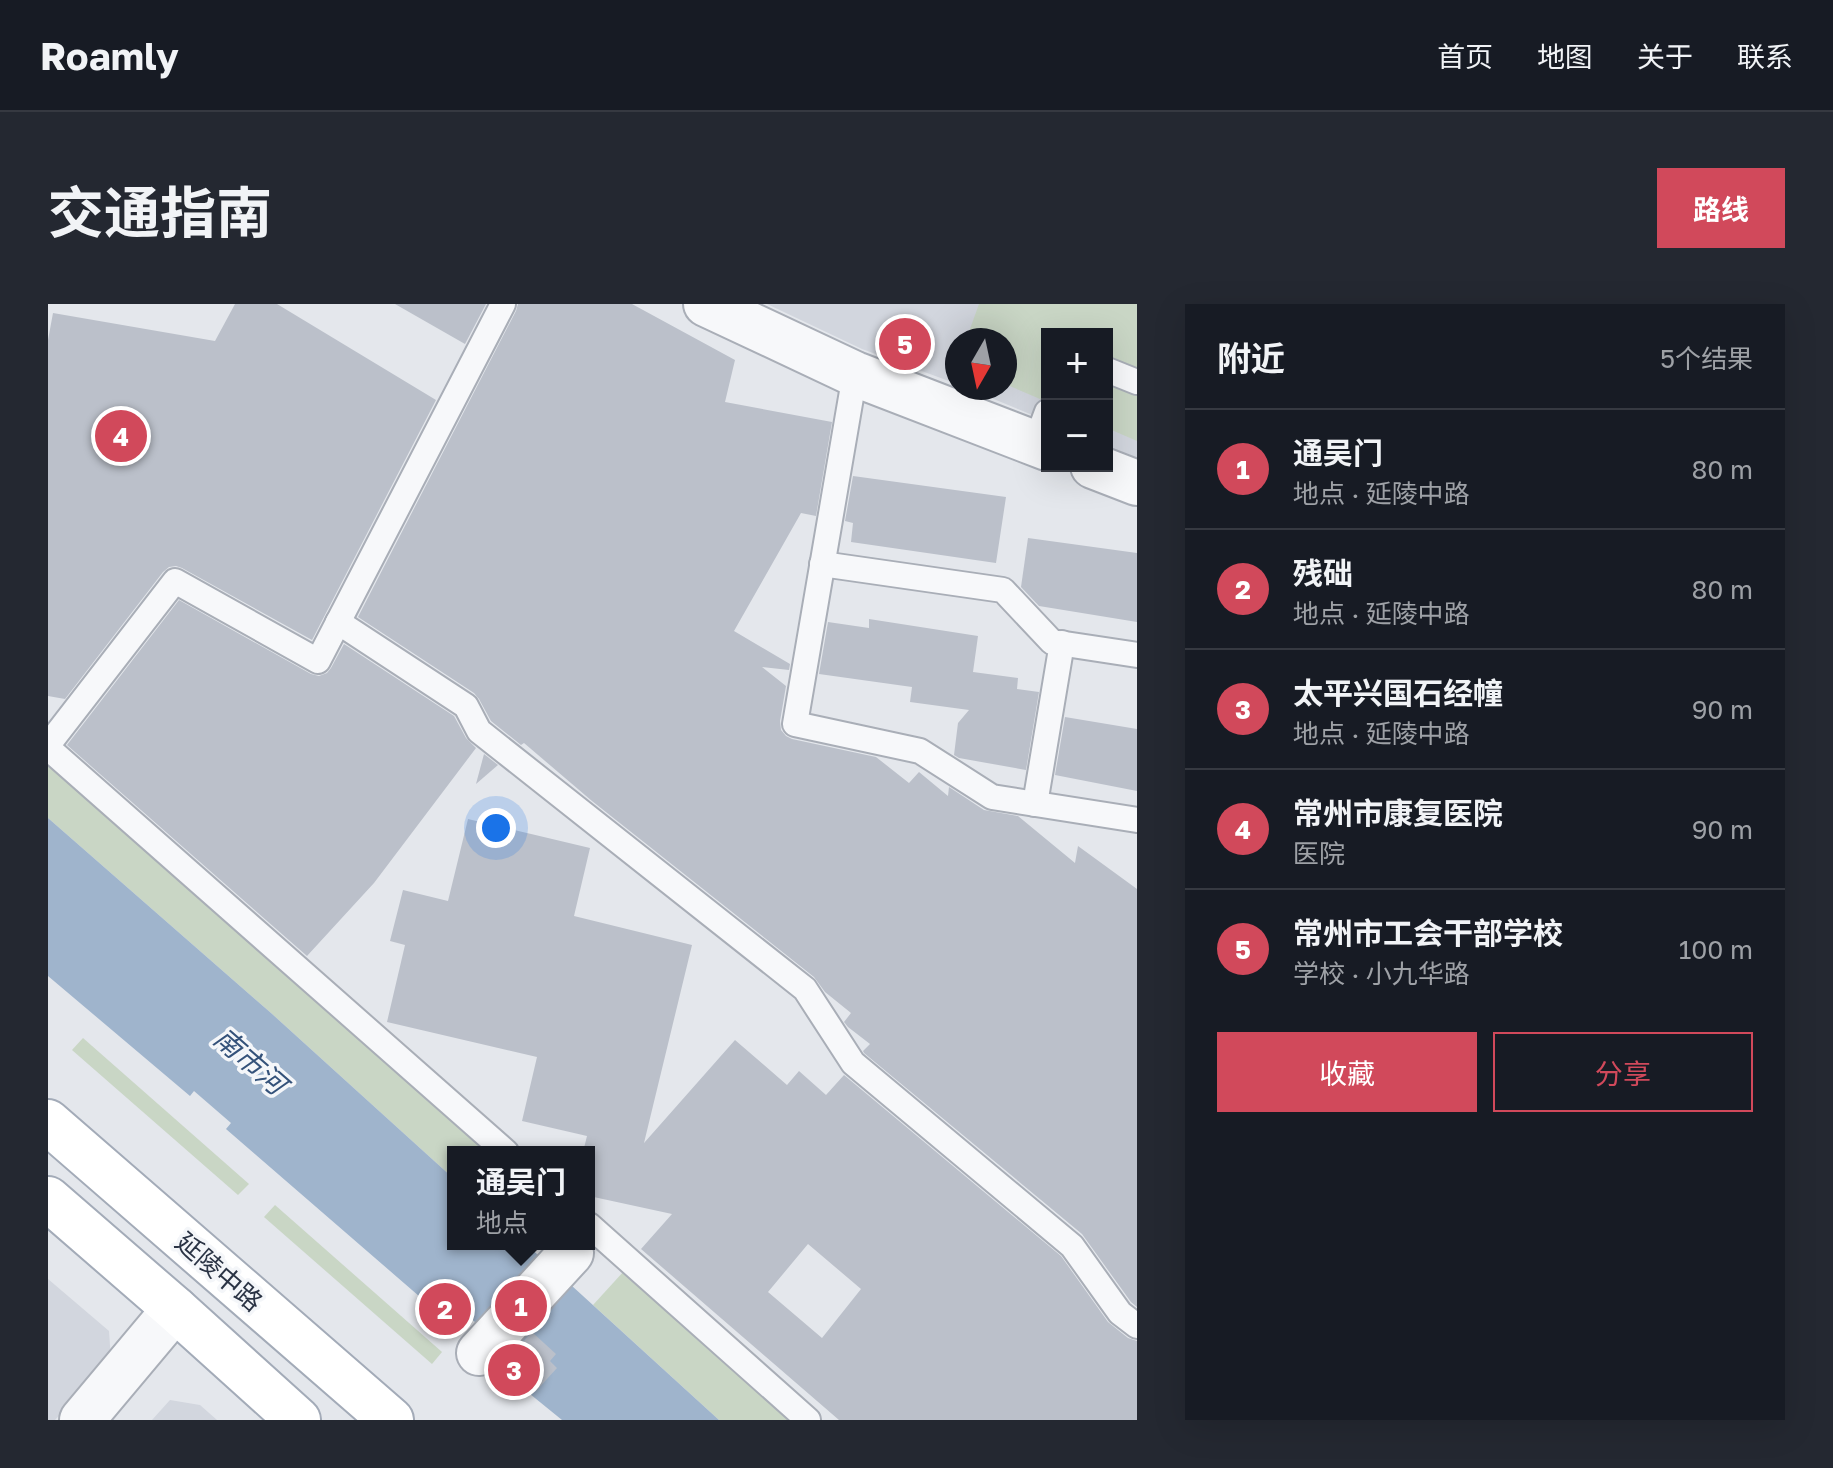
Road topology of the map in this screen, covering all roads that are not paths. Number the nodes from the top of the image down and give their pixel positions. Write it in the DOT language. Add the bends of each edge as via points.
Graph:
graph roads {
  1 [pos="503,304"];
  2 [pos="706,304"];
  3 [pos="1113,372"];
  4 [pos="855,374"];
  5 [pos="1137,382"];
  6 [pos="1041,434"];
  7 [pos="1109,472"];
  8 [pos="1137,483"];
  9 [pos="822,564"];
  10 [pos="338,622"];
  11 [pos="1062,643"];
  12 [pos="1137,655"];
  13 [pos="48,746"];
  14 [pos="1035,804"];
  15 [pos="1137,820"];
  16 [pos="48,1122"];
  17 [pos="499,1146"];
  18 [pos="48,1199"];
  19 [pos="570,1250"];
  20 [pos="594,1250"];
  21 [pos="175,1309"];
  22 [pos="1137,1326"];
  23 [pos="479,1353"];
  24 [pos="82,1420"];
  25 [pos="298,1420"];
  26 [pos="391,1420"];
  27 [pos="808,1420"];
  1 -- 10 [label="lane"];
  2 -- 4 [label="street"];
  3 -- 5 [label="lane"];
  4 -- 6 [label="street"];
  4 -- 9 [label="lane"];
  7 -- 8 [label="street"];
  9 -- 11 [label="lane" via="1003,590 1052,642"];
  9 -- 14 [label="lane" via="795,724 920,751 992,797"];
  10 -- 13 [label="lane" via="318,661 175,581"];
  10 -- 22 [label="lane" via="466,706 479,731 805,989 853,1063 1072,1246 1120,1313"];
  11 -- 12 [label="lane"];
  11 -- 14 [label="lane"];
  13 -- 17 [label="lane"];
  14 -- 15 [label="lane"];
  16 -- 26 [label="main road, 延陵中路"];
  18 -- 21 [label="main road"];
  19 -- 23 [label="street"];
  20 -- 27 [label="lane"];
  21 -- 24 [label="street"];
  21 -- 25 [label="main road"];
}
